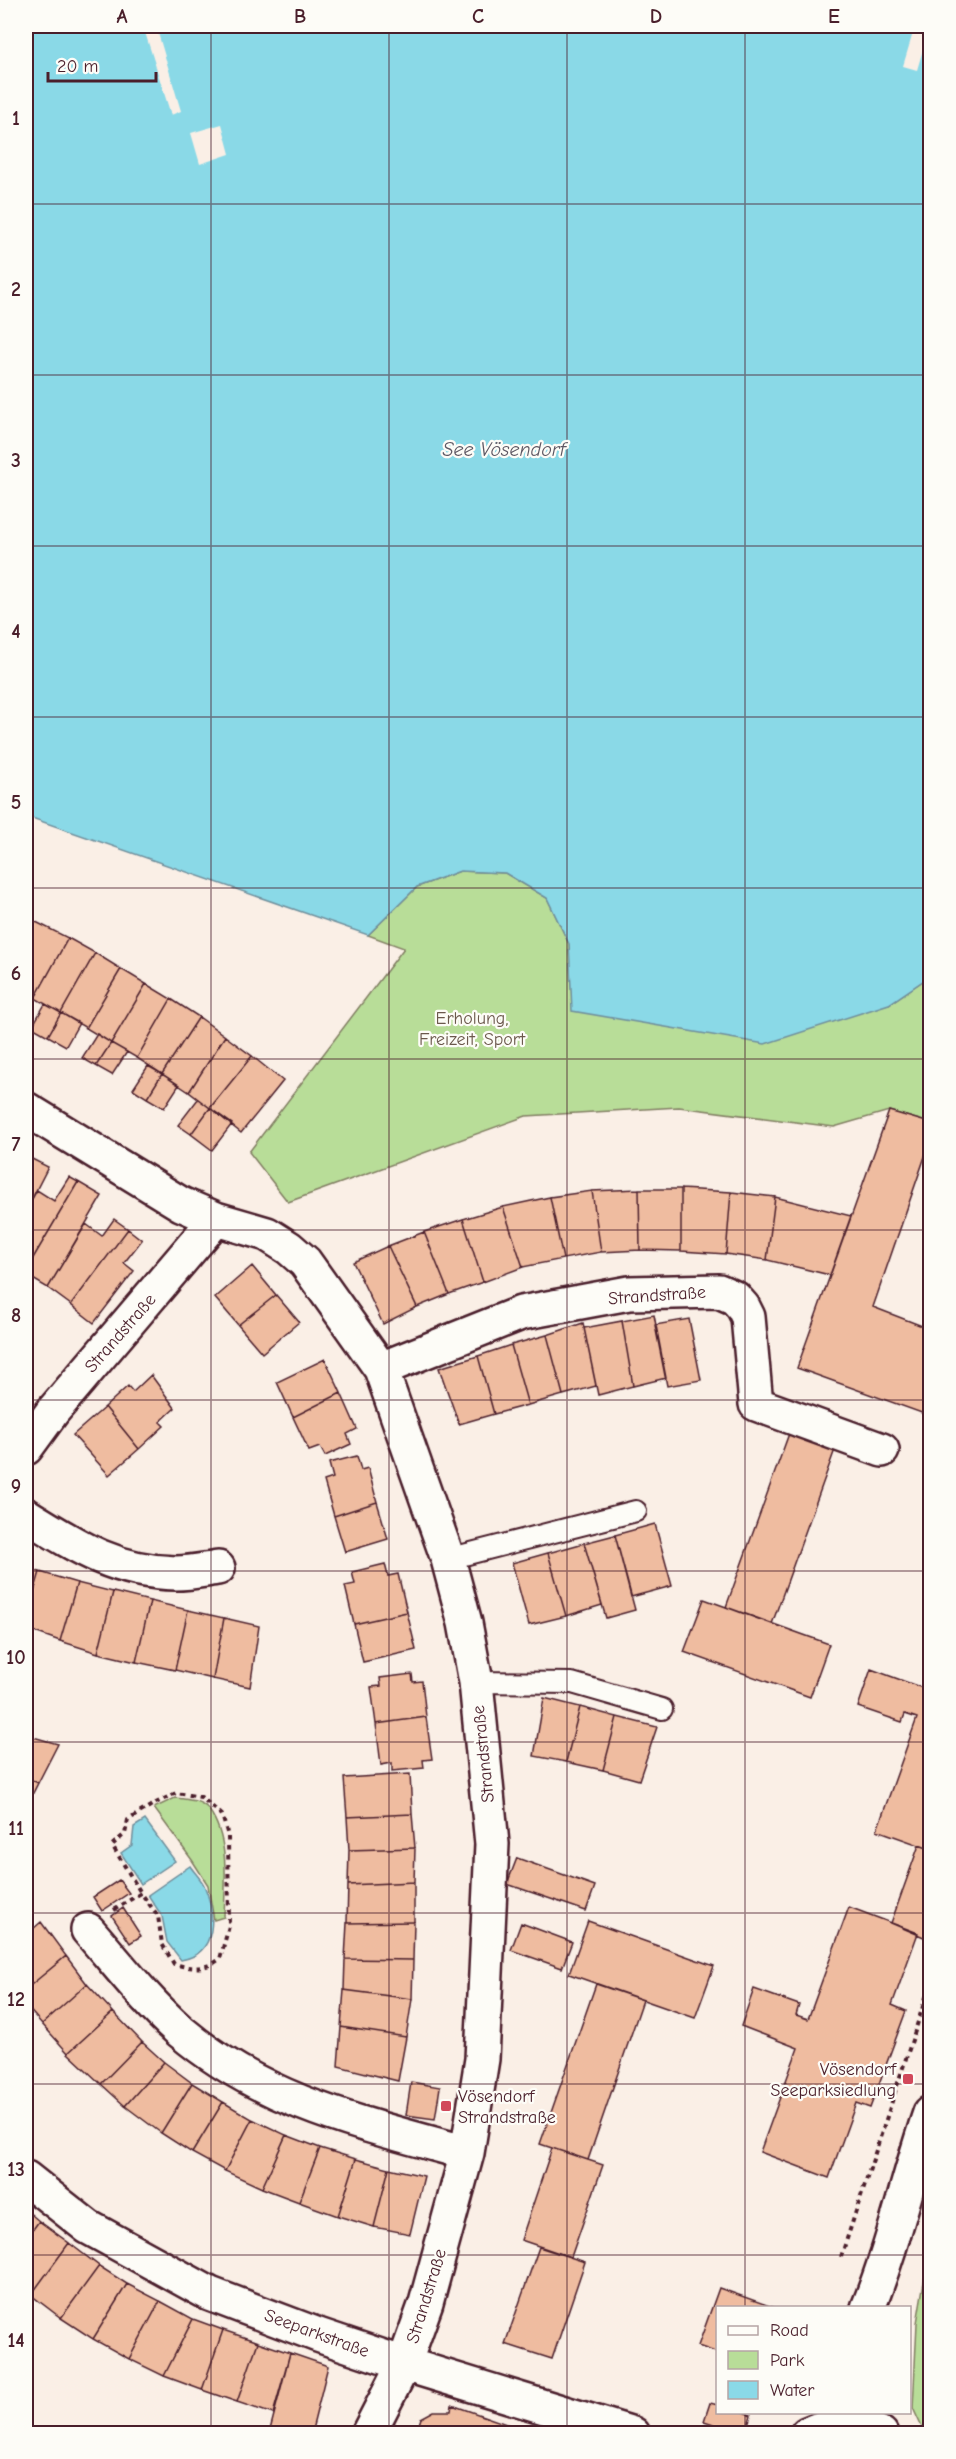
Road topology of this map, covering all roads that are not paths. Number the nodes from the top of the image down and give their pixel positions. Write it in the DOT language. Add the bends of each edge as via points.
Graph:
graph roads {
  1 [pos="26,1109"];
  2 [pos="216,1219"];
  3 [pos="381,1369"];
  4 [pos="26,1448"];
  5 [pos="882,1450"];
  6 [pos="636,1511"];
  7 [pos="26,1515"];
  8 [pos="448,1559"];
  9 [pos="218,1568"];
  10 [pos="476,1682"];
  11 [pos="662,1709"];
  12 [pos="99,1921"];
  13 [pos="930,2113"];
  14 [pos="466,2152"];
  15 [pos="26,2178"];
  16 [pos="884,2270"];
  17 [pos="868,2306"];
  18 [pos="884,2306"];
  19 [pos="404,2364"];
  20 [pos="885,2414"];
  21 [pos="820,2424"];
  22 [pos="368,2433"];
  23 [pos="633,2433"];
  24 [pos="880,2433"];
  25 [pos="892,2433"];
  1 -- 2 [label="street, Strandstraße" via="182,1204"];
  2 -- 3 [label="street, Strandstraße" via="267,1234 305,1262"];
  2 -- 4 [label="street, Strandstraße"];
  3 -- 5 [label="street, Strandstraße" via="521,1312 628,1293 719,1291 735,1298 748,1317 756,1404"];
  3 -- 8 [label="street, Strandstraße"];
  6 -- 8 [label="lane"];
  7 -- 9 [label="street" via="87,1553 124,1567 179,1573"];
  8 -- 10 [label="street, Strandstraße"];
  10 -- 11 [label="lane" via="572,1683"];
  10 -- 14 [label="street, Strandstraße" via="492,1844 482,2059"];
  12 -- 14 [label="street" via="180,2030 233,2069 303,2105"];
  13 -- 16 [label="street"];
  14 -- 19 [label="street, Strandstraße" via="426,2303"];
  15 -- 19 [label="street, Seeparkstraße" via="88,2227 210,2294"];
  16 -- 17 [label="street"];
  16 -- 18 [label="street"];
  19 -- 22 [label="street, Strandstraße"];
  19 -- 23 [label="street, Seeparkstraße"];
  20 -- 25 [label="street"];
  21 -- 24 [label="street" via="851,2424"];
}
